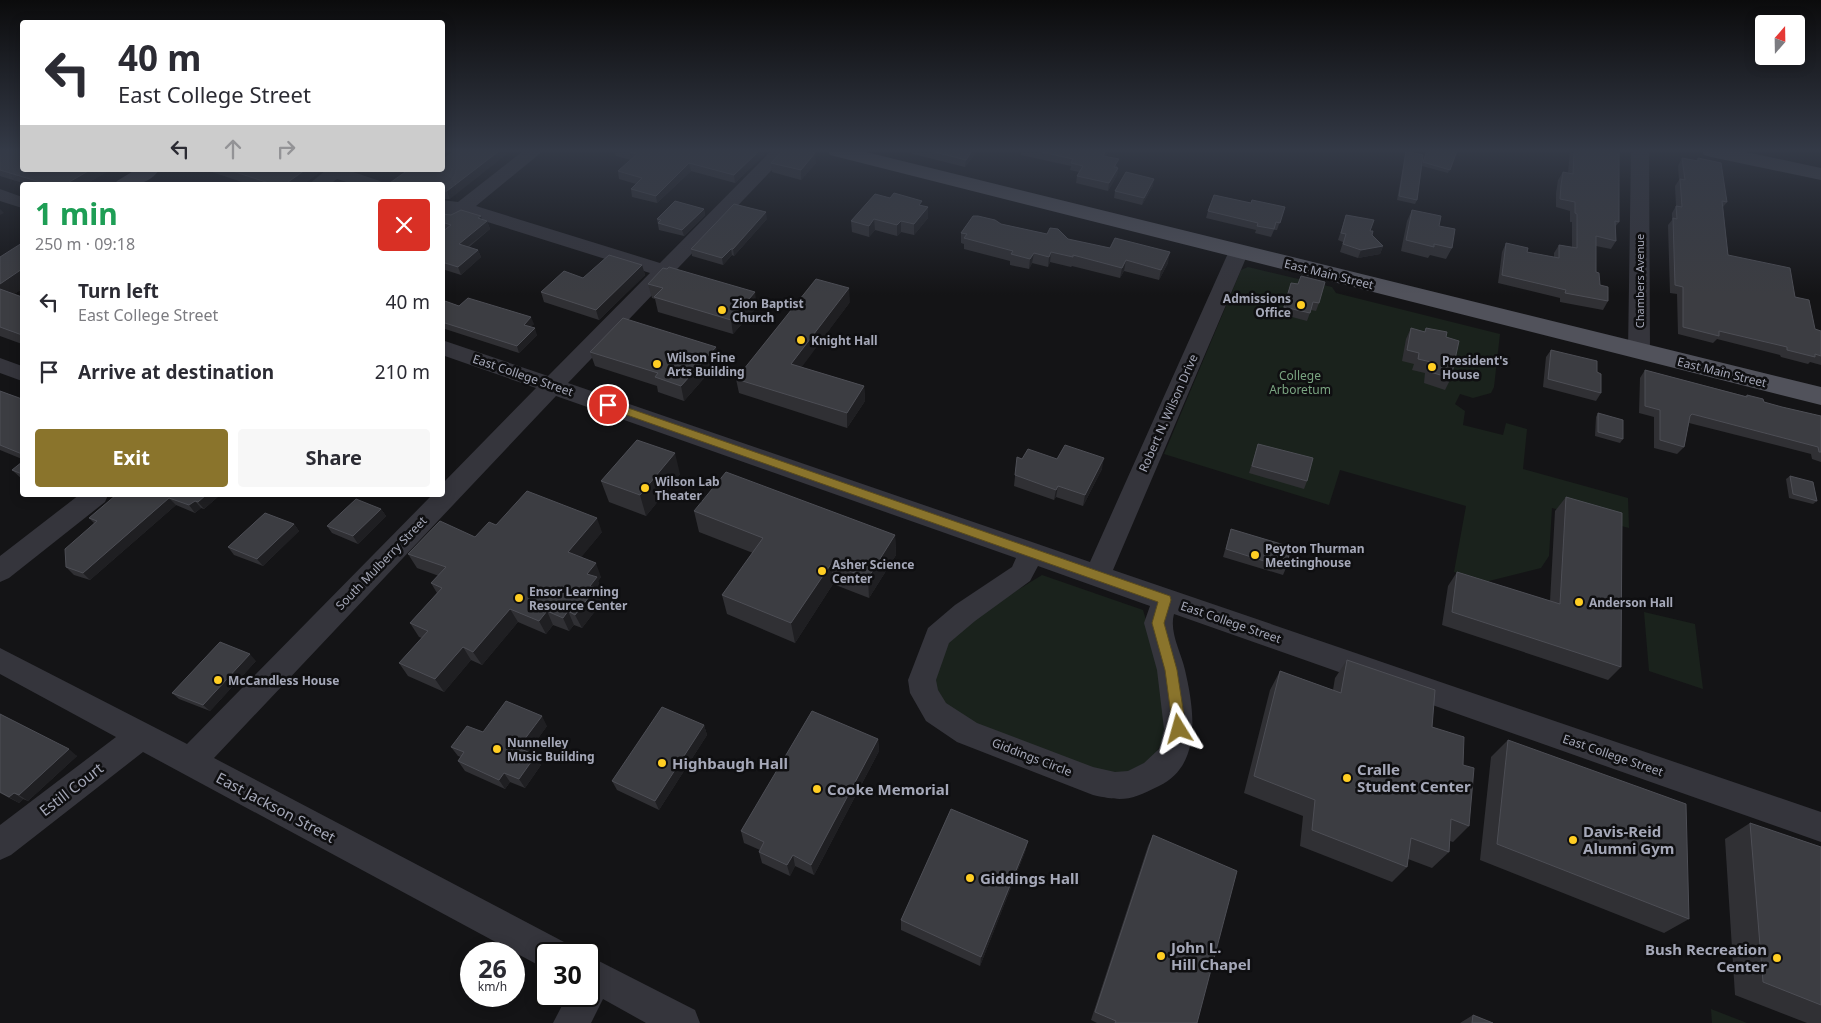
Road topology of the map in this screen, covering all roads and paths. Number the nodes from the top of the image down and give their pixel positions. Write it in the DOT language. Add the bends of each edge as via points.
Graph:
graph roads {
  1 [pos="475,199"];
  2 [pos="735,199"];
  3 [pos="1028,199"];
  4 [pos="1640,199"];
  5 [pos="445,206"];
  6 [pos="463,208"];
  7 [pos="445,222"];
  8 [pos="1239,251"];
  9 [pos="665,271"];
  10 [pos="445,348"];
  11 [pos="1639,351"];
  12 [pos="0,365"];
  13 [pos="20,373"];
  14 [pos="553,385"];
  15 [pos="1821,396"];
  16 [pos="93,497"];
  17 [pos="1032,553"];
  18 [pos="0,571"];
  19 [pos="1097,576"];
  20 [pos="1165,600"];
  21 [pos="0,660"];
  22 [pos="142,735"];
  23 [pos="191,761"];
  24 [pos="1821,827"];
  25 [pos="0,844"];
  26 [pos="535,945"];
  27 [pos="600,989"];
  28 [pos="579,1007"];
  29 [pos="571,1023"];
  30 [pos="682,1023"];
  1 -- 6 [label="street"];
  2 -- 9 [label="street, South Mulberry Street"];
  3 -- 8 [label="main road, East Main Street"];
  4 -- 11 [label="street, Chambers Avenue"];
  5 -- 6 [label="street"];
  6 -- 7 [label="street"];
  6 -- 9 [label="street"];
  8 -- 11 [label="main road, East Main Street"];
  8 -- 19 [label="street, Robert N. Wilson Drive"];
  9 -- 14 [label="street, South Mulberry Street"];
  10 -- 14 [label="street, East College Street"];
  11 -- 15 [label="main road, East Main Street"];
  12 -- 13 [label="street"];
  14 -- 17 [label="street, East College Street"];
  14 -- 23 [label="street, South Mulberry Street"];
  16 -- 18 [label="street"];
  17 -- 19 [label="street, East College Street"];
  17 -- 20 [label="street, Giddings Circle" via="1022,574 965,612 938,636 922,680 924,693 936,712 967,732 1093,782 1130,785 1155,773 1172,757 1179,729 1171,670 1158,623"];
  19 -- 20 [label="street, East College Street"];
  20 -- 24 [label="street, East College Street"];
  21 -- 22 [label="street, East Jackson Street"];
  22 -- 23 [label="street, East Jackson Street"];
  22 -- 25 [label="street, Estill Court"];
  23 -- 26 [label="street, East Jackson Street"];
  27 -- 30 [label="street"];
  28 -- 29 [label="street"];
}
